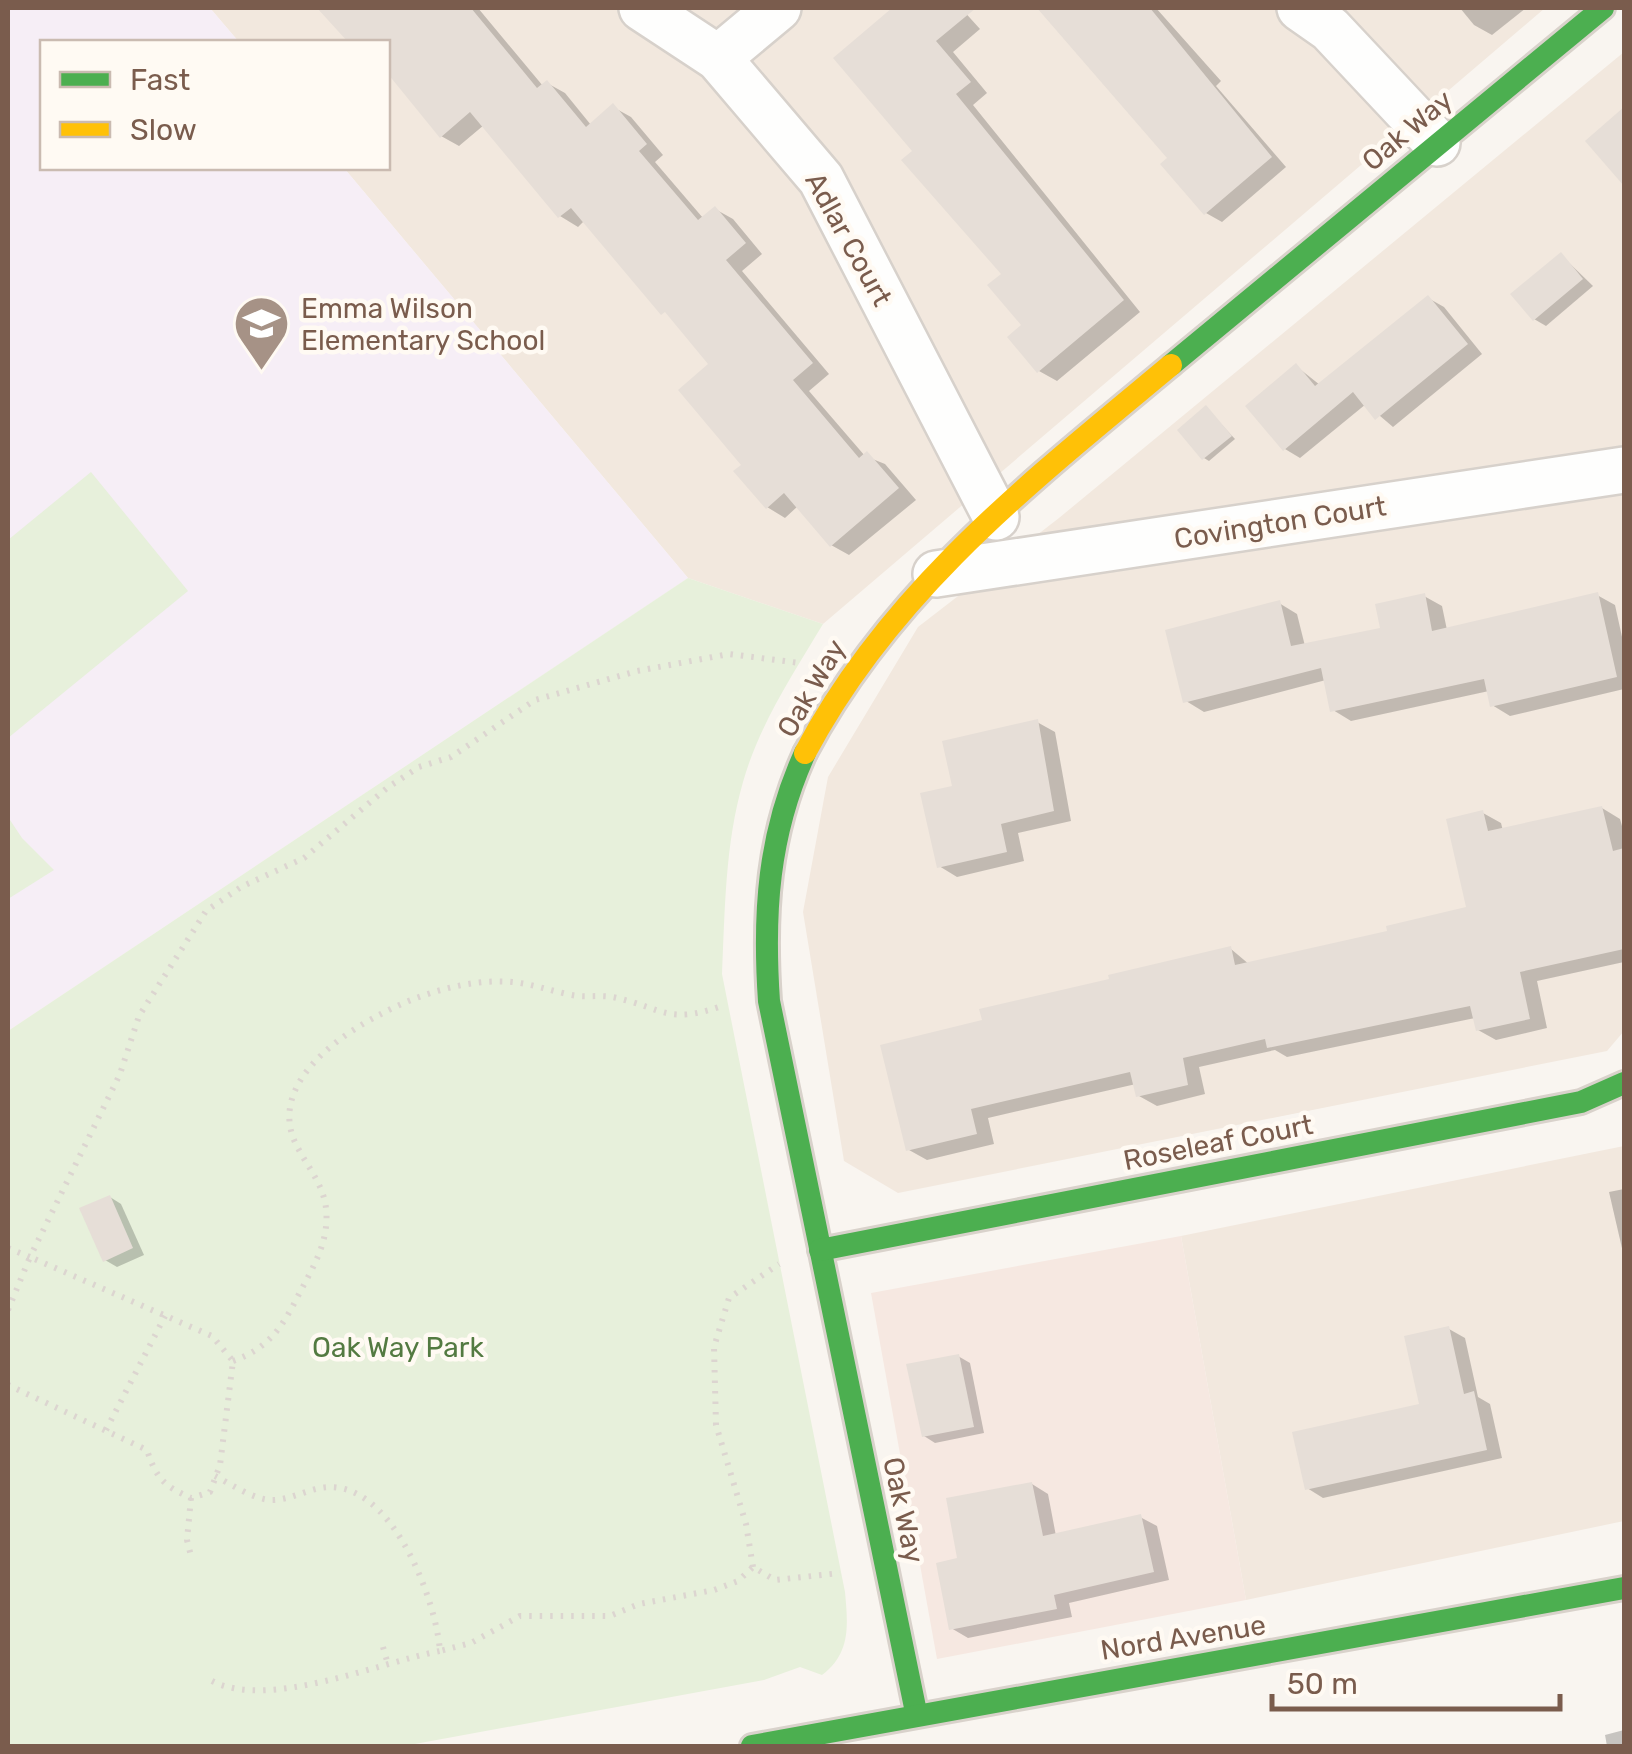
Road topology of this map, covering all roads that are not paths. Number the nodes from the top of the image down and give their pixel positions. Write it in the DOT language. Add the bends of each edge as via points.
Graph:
graph roads {
  1 [pos="642,8"];
  2 [pos="778,8"];
  3 [pos="1300,8"];
  4 [pos="1604,8"];
  5 [pos="718,58"];
  6 [pos="1437,143"];
  7 [pos="1624,470"];
  8 [pos="996,517"];
  9 [pos="936,574"];
  10 [pos="1624,1083"];
  11 [pos="820,1250"];
  12 [pos="1624,1588"];
  13 [pos="916,1712"];
  14 [pos="752,1746"];
  1 -- 5 [label="street, Adlar Court"];
  2 -- 5 [label="street"];
  3 -- 6 [label="street" via="1330,30"];
  4 -- 6 [label="street, Oak Way"];
  5 -- 8 [label="street, Adlar Court" via="821,180"];
  6 -- 8 [label="street, Oak Way"];
  7 -- 9 [label="street, Covington Court"];
  8 -- 9 [label="street, Oak Way"];
  9 -- 11 [label="street, Oak Way" via="874,642 822,720 778,822 764,890 769,1002"];
  10 -- 11 [label="street, Roseleaf Court" via="1581,1102"];
  11 -- 13 [label="street, Oak Way"];
  12 -- 13 [label="street, Nord Avenue"];
  13 -- 14 [label="street, Nord Avenue"];
}
